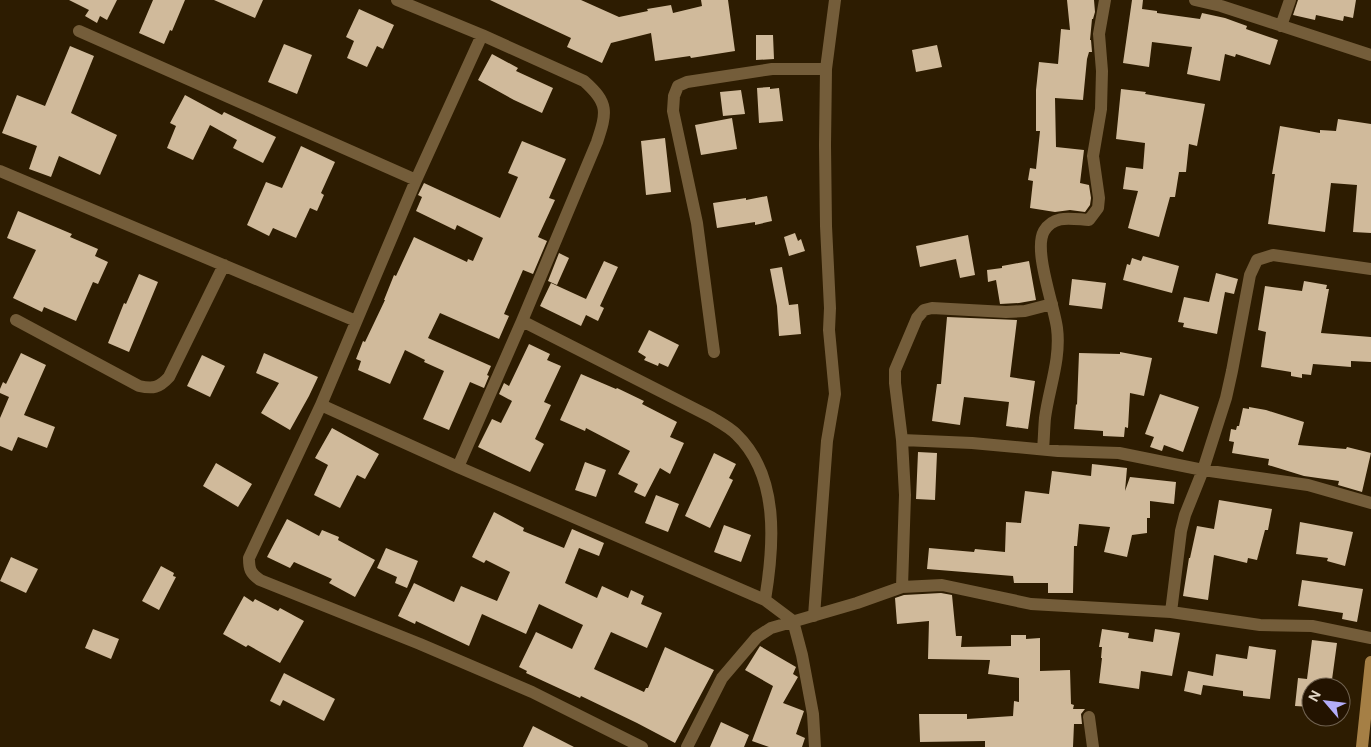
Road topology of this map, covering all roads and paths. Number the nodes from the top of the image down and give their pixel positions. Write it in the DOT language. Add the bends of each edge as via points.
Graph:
graph roads {
  1 [pos="397,0"];
  2 [pos="835,0"];
  3 [pos="1105,0"];
  4 [pos="1195,0"];
  5 [pos="1290,0"];
  6 [pos="1281,26"];
  7 [pos="79,32"];
  8 [pos="482,35"];
  9 [pos="1371,55"];
  10 [pos="826,69"];
  11 [pos="0,171"];
  12 [pos="416,180"];
  13 [pos="224,265"];
  14 [pos="1371,269"];
  15 [pos="1052,304"];
  16 [pos="16,320"];
  17 [pos="356,321"];
  18 [pos="522,322"];
  19 [pos="714,352"];
  20 [pos="321,405"];
  21 [pos="902,440"];
  22 [pos="1043,449"];
  23 [pos="458,467"];
  24 [pos="1203,470"];
  25 [pos="1371,503"];
  26 [pos="902,587"];
  27 [pos="765,600"];
  28 [pos="1171,612"];
  29 [pos="814,616"];
  30 [pos="793,621"];
  31 [pos="1371,638"];
  32 [pos="1371,662"];
  33 [pos="1088,717"];
  34 [pos="642,747"];
  35 [pos="688,747"];
  36 [pos="815,747"];
  37 [pos="1093,747"];
  38 [pos="1362,747"];
  1 -- 8 [label="street"];
  2 -- 10 [label="street"];
  3 -- 15 [label="street" via="1099,34 1101,109 1093,156 1098,208 1089,220 1058,218 1043,232 1040,244"];
  4 -- 6 [label="street"];
  5 -- 6 [label="street"];
  6 -- 9 [label="street"];
  7 -- 12 [label="street"];
  8 -- 12 [label="street"];
  8 -- 18 [label="street" via="584,81 598,93 604,107 604,122 597,142"];
  10 -- 19 [label="street" via="772,69 687,82 678,86 674,96 673,111 697,223"];
  10 -- 29 [label="street" via="826,226 829,330 835,394 827,441"];
  11 -- 13 [label="street"];
  12 -- 17 [label="street"];
  13 -- 16 [label="street" via="169,377 152,389 140,386"];
  13 -- 17 [label="street"];
  14 -- 24 [label="street" via="1273,255 1258,260 1250,275 1226,398"];
  15 -- 21 [label="street" via="1006,312 924,310 917,318 895,370"];
  15 -- 22 [label="street" via="1058,345"];
  17 -- 20 [label="street"];
  18 -- 23 [label="street"];
  18 -- 27 [label="street" via="711,417 736,434 752,453 770,507 771,563"];
  20 -- 23 [label="street"];
  20 -- 34 [label="street" via="249,558 252,574 532,692"];
  21 -- 22 [label="street"];
  21 -- 26 [label="street" via="905,495"];
  22 -- 24 [label="street" via="1119,453"];
  23 -- 27 [label="street"];
  24 -- 25 [label="street" via="1308,484"];
  24 -- 28 [label="street" via="1181,531"];
  26 -- 28 [label="street" via="942,585 1031,604"];
  26 -- 29 [label="street"];
  27 -- 30 [label="street"];
  28 -- 31 [label="street" via="1260,625 1312,626"];
  29 -- 30 [label="street"];
  30 -- 35 [label="street" via="756,637 728,670"];
  30 -- 36 [label="street" via="813,714"];
  32 -- 38 [label="main road"];
  33 -- 37 [label="street"];
}
